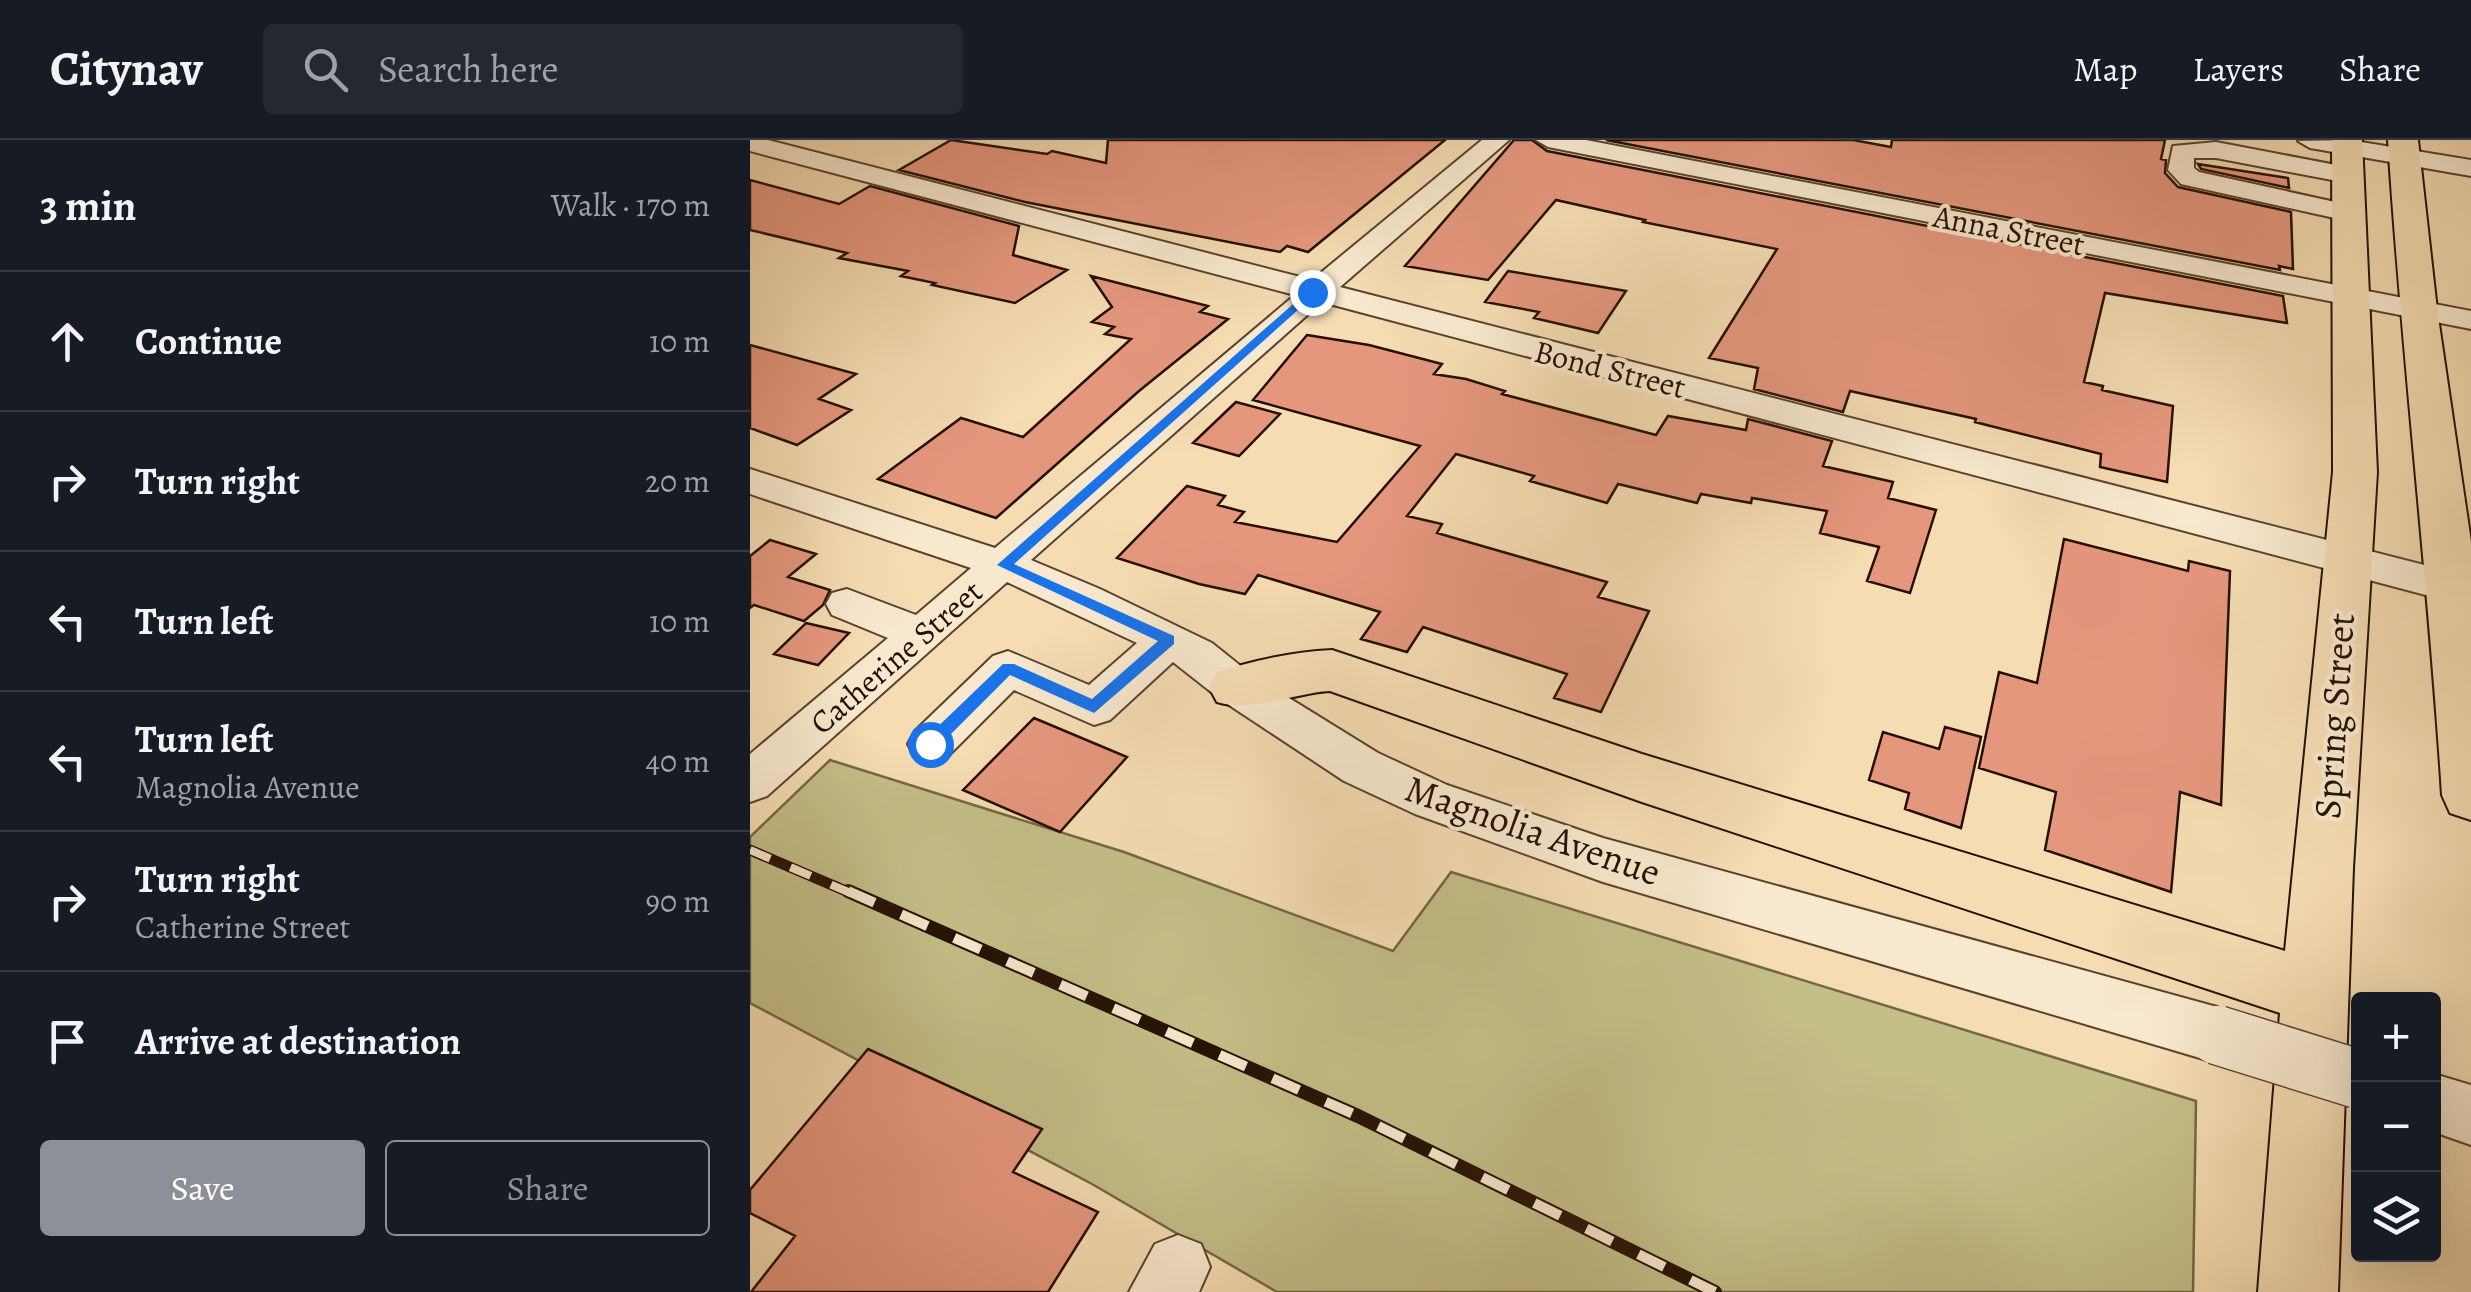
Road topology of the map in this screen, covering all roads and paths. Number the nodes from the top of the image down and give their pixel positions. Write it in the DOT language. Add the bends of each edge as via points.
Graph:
graph roads {
  1 [pos="1497,140"];
  2 [pos="1548,140"];
  3 [pos="2302,140"];
  4 [pos="750,143"];
  5 [pos="2216,145"];
  6 [pos="2403,148"];
  7 [pos="2347,154"];
  8 [pos="2471,168"];
  9 [pos="2220,201"];
  10 [pos="2348,219"];
  11 [pos="1312,292"];
  12 [pos="2350,296"];
  13 [pos="2418,310"];
  14 [pos="2471,320"];
  15 [pos="750,482"];
  16 [pos="2346,559"];
  17 [pos="1004,565"];
  18 [pos="2462,590"];
  19 [pos="846,604"];
  20 [pos="922,635"];
  21 [pos="1169,640"];
  22 [pos="1236,687"];
  23 [pos="930,744"];
  24 [pos="750,782"];
  25 [pos="2471,795"];
  26 [pos="2314,992"];
  27 [pos="2351,1077"];
  28 [pos="2441,1105"];
  29 [pos="2471,1115"];
  30 [pos="2298,1292"];
  1 -- 11 [label="street, Catherine Street"];
  2 -- 12 [label="street, Anna Street"];
  3 -- 7 [label="street"];
  4 -- 11 [label="street, Bond Street"];
  5 -- 7 [label="street"];
  5 -- 10 [label="street" via="2182,151 2180,170 2216,186"];
  6 -- 7 [label="street"];
  6 -- 8 [label="street"];
  6 -- 13 [label="highway"];
  7 -- 10 [label="highway, Spring Street"];
  9 -- 10 [label="street"];
  10 -- 12 [label="highway, Spring Street"];
  11 -- 16 [label="street, Bond Street"];
  11 -- 17 [label="street, Catherine Street"];
  12 -- 13 [label="street, Anna Street"];
  12 -- 16 [label="highway, Spring Street" via="2355,472"];
  13 -- 14 [label="street, Anna Street"];
  13 -- 18 [label="highway"];
  15 -- 17 [label="street, Magnolia Avenue"];
  16 -- 18 [label="street, Bond Street"];
  16 -- 26 [label="highway, Spring Street"];
  17 -- 20 [label="street, Catherine Street"];
  17 -- 21 [label="street, Magnolia Avenue"];
  18 -- 25 [label="highway"];
  19 -- 20 [label="street"];
  20 -- 24 [label="street, Catherine Street"];
  21 -- 22 [label="street, Magnolia Avenue"];
  21 -- 23 [label="street" via="1094,707 1008,668"];
  22 -- 26 [label="highway" via="1332,670 1642,778"];
  22 -- 27 [label="street, Magnolia Avenue, bridge" via="1361,767 1432,800 1603,860"];
  26 -- 30 [label="highway, Spring Street"];
  28 -- 29 [label="street"];
}
